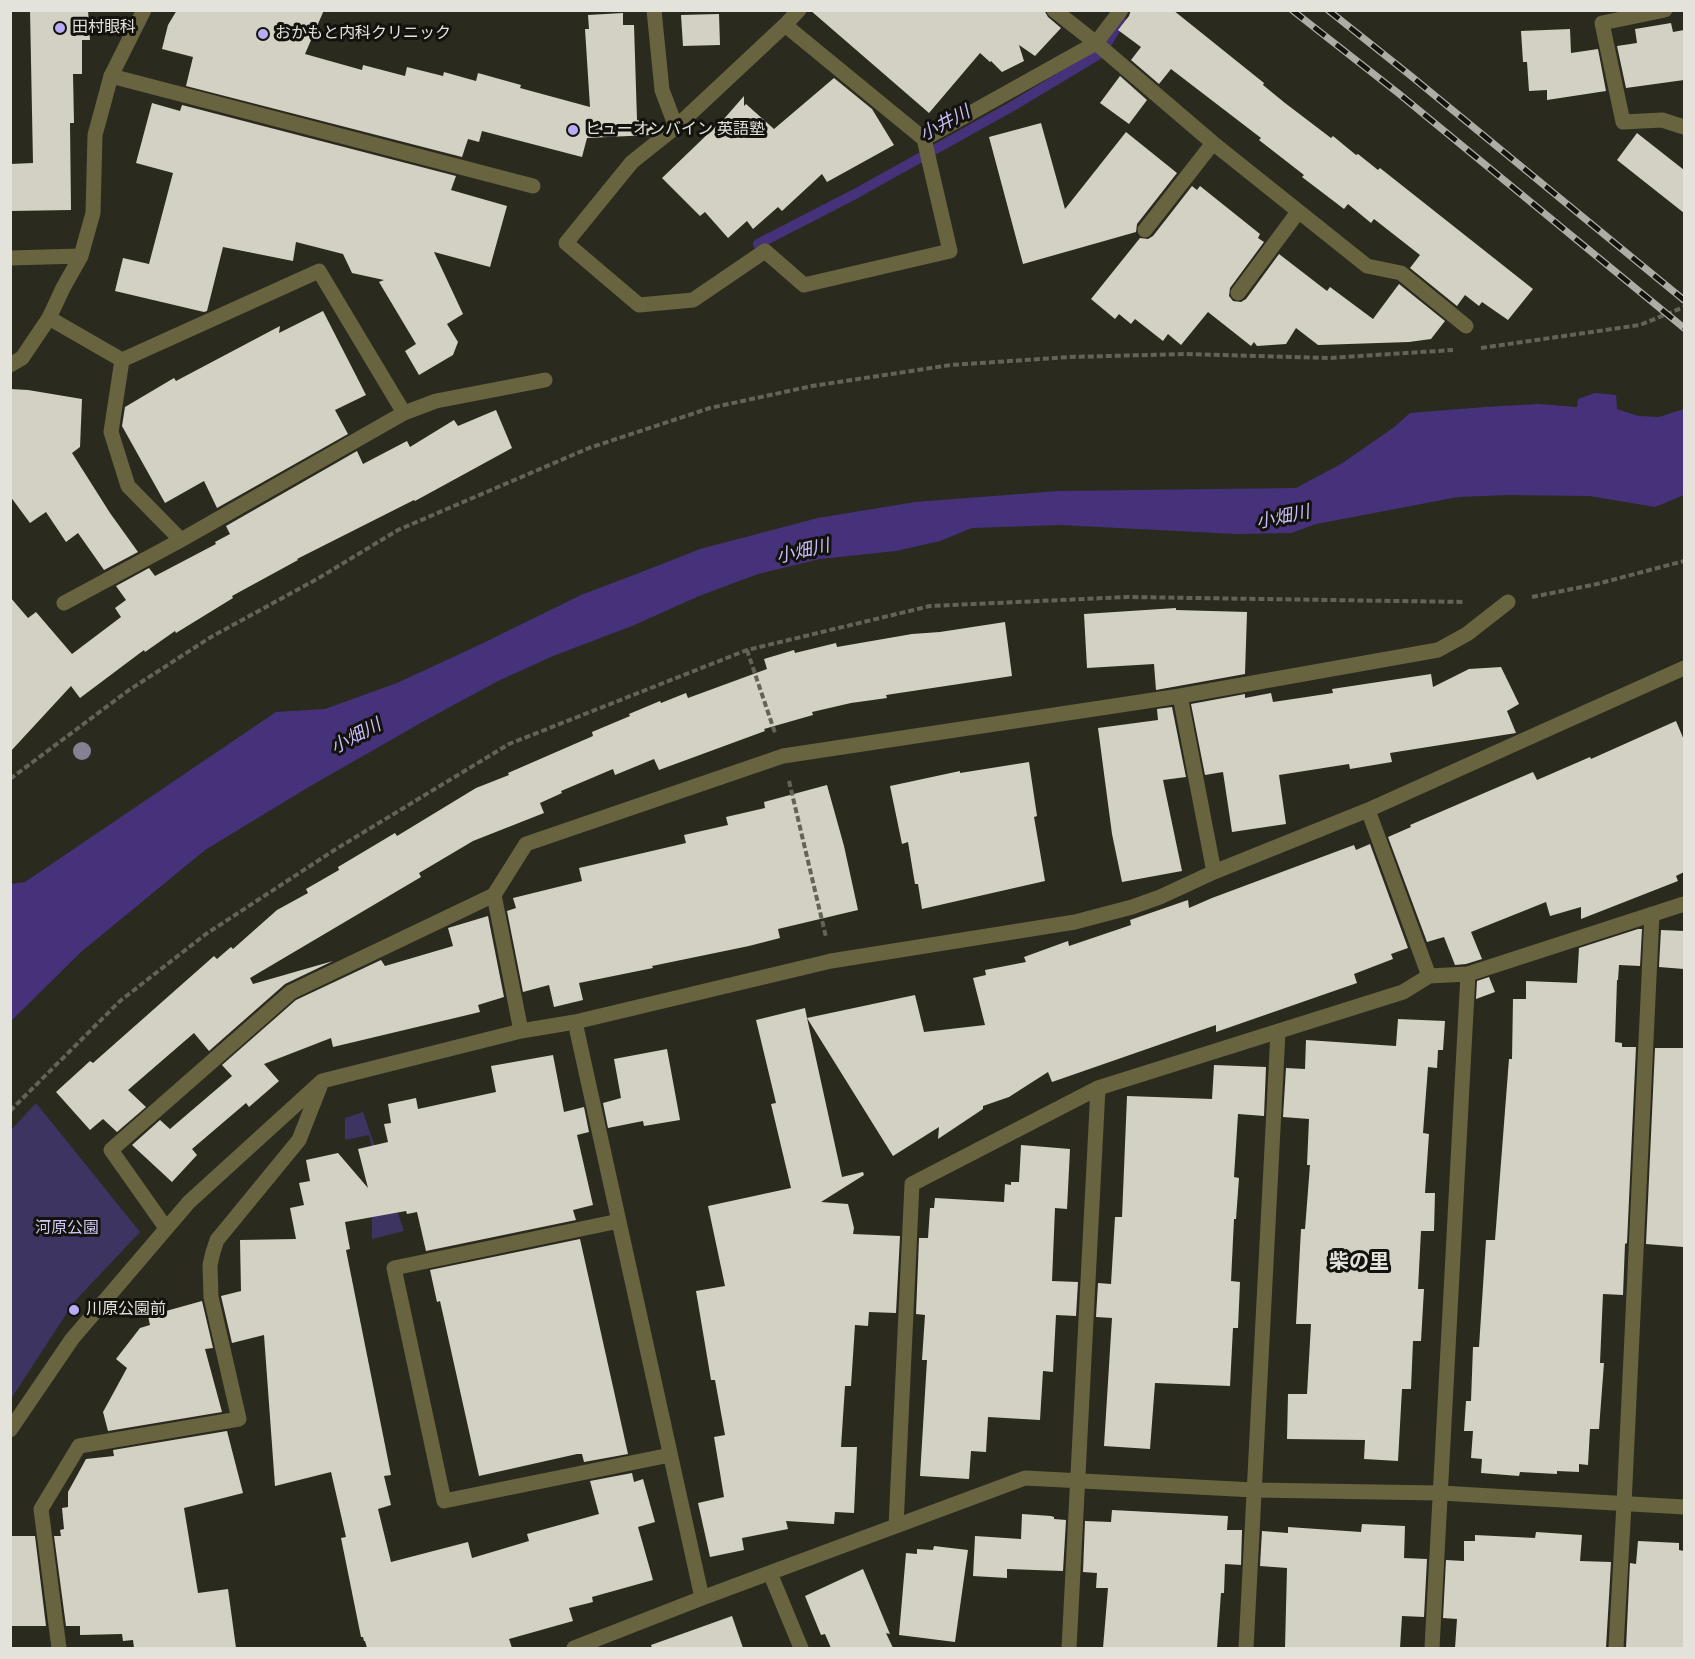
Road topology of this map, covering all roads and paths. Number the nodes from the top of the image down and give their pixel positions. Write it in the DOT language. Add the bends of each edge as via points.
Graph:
graph roads {
  1 [pos="144,10"];
  2 [pos="654,10"];
  3 [pos="799,10"];
  4 [pos="1054,10"];
  5 [pos="1121,10"];
  6 [pos="1665,10"];
  7 [pos="785,25"];
  8 [pos="1102,48"];
  9 [pos="111,76"];
  10 [pos="676,127"];
  11 [pos="1684,127"];
  12 [pos="924,139"];
  13 [pos="1214,143"];
  14 [pos="533,186"];
  15 [pos="1298,212"];
  16 [pos="1145,230"];
  17 [pos="81,256"];
  18 [pos="10,258"];
  19 [pos="1238,293"];
  20 [pos="1684,307"];
  21 [pos="49,318"];
  22 [pos="1466,326"];
  23 [pos="1477,349"];
  24 [pos="1454,350"];
  25 [pos="122,360"];
  26 [pos="10,365"];
  27 [pos="545,380"];
  28 [pos="404,413"];
  29 [pos="181,540"];
  30 [pos="1684,561"];
  31 [pos="1508,602"];
  32 [pos="64,603"];
  33 [pos="747,650"];
  34 [pos="1684,668"];
  35 [pos="1180,696"];
  36 [pos="783,756"];
  37 [pos="10,779"];
  38 [pos="1368,810"];
  39 [pos="1214,872"];
  40 [pos="494,895"];
  41 [pos="1684,904"];
  42 [pos="1652,914"];
  43 [pos="831,961"];
  44 [pos="1468,974"];
  45 [pos="1429,976"];
  46 [pos="575,1022"];
  47 [pos="521,1031"];
  48 [pos="1278,1032"];
  49 [pos="322,1081"];
  50 [pos="1098,1088"];
  51 [pos="10,1111"];
  52 [pos="619,1221"];
  53 [pos="166,1228"];
  54 [pos="10,1430"];
  55 [pos="670,1455"];
  56 [pos="1078,1481"];
  57 [pos="1254,1490"];
  58 [pos="1440,1493"];
  59 [pos="1624,1504"];
  60 [pos="1684,1507"];
  61 [pos="896,1526"];
  62 [pos="770,1573"];
  63 [pos="702,1598"];
  64 [pos="58,1648"];
  65 [pos="574,1648"];
  66 [pos="801,1648"];
  67 [pos="1070,1648"];
  68 [pos="1246,1648"];
  69 [pos="1432,1648"];
  70 [pos="1616,1648"];
  1 -- 9 [label="street"];
  2 -- 10 [label="street" via="662,90"];
  3 -- 7 [label="street"];
  4 -- 8 [label="street"];
  5 -- 8 [label="street"];
  6 -- 11 [label="street" via="1602,23 1623,122 1662,120"];
  7 -- 10 [label="street"];
  7 -- 12 [label="street"];
  8 -- 12 [label="street"];
  8 -- 13 [label="street"];
  9 -- 14 [label="street"];
  9 -- 17 [label="street" via="95,135 93,213"];
  10 -- 12 [label="street" via="632,162 566,243 639,305 693,300 765,251 804,285 950,251"];
  13 -- 15 [label="street"];
  13 -- 16 [label="street"];
  15 -- 19 [label="street"];
  15 -- 22 [label="street" via="1367,266 1401,273"];
  17 -- 18 [label="street"];
  17 -- 21 [label="street"];
  20 -- 23 [label="path" via="1640,325"];
  21 -- 25 [label="street"];
  21 -- 26 [label="street" via="22,358"];
  24 -- 37 [label="path" via="1329,358 1185,354 1070,357 951,365 812,386 710,408 589,448 398,530 211,637 138,684"];
  25 -- 28 [label="street" via="319,270"];
  25 -- 29 [label="street" via="111,432 128,486"];
  27 -- 28 [label="street" via="436,401"];
  28 -- 29 [label="street"];
  29 -- 32 [label="street"];
  30 -- 31 [label="path"];
  31 -- 33 [label="path" via="1127,597 930,606"];
  31 -- 35 [label="street" via="1467,634 1438,650"];
  33 -- 36 [label="path"];
  33 -- 51 [label="path" via="509,744 336,849 206,934 120,1001"];
  34 -- 38 [label="street"];
  35 -- 36 [label="street"];
  35 -- 39 [label="street"];
  36 -- 40 [label="street" via="526,844"];
  36 -- 43 [label="path"];
  38 -- 39 [label="street"];
  38 -- 45 [label="street"];
  39 -- 43 [label="street" via="1160,897 1075,922"];
  40 -- 47 [label="street"];
  40 -- 53 [label="street" via="291,992 111,1150"];
  41 -- 42 [label="street"];
  42 -- 44 [label="street"];
  42 -- 59 [label="street"];
  43 -- 46 [label="street"];
  44 -- 45 [label="street"];
  44 -- 58 [label="street"];
  45 -- 48 [label="street" via="1403,992"];
  46 -- 47 [label="street"];
  46 -- 52 [label="street"];
  47 -- 49 [label="street"];
  48 -- 50 [label="street"];
  48 -- 57 [label="street"];
  49 -- 53 [label="street" via="189,1202"];
  49 -- 64 [label="street" via="299,1140 217,1240 213,1252 211,1296 239,1419 79,1446 41,1509"];
  50 -- 56 [label="street"];
  50 -- 61 [label="street" via="912,1184"];
  52 -- 55 [label="street"];
  52 -- 55 [label="street" via="394,1268 444,1500"];
  53 -- 54 [label="street" via="72,1339"];
  55 -- 63 [label="street"];
  56 -- 57 [label="street"];
  56 -- 61 [label="street" via="1025,1478"];
  56 -- 67 [label="street"];
  57 -- 58 [label="street"];
  57 -- 68 [label="street"];
  58 -- 59 [label="street"];
  58 -- 69 [label="street"];
  59 -- 60 [label="street"];
  59 -- 70 [label="street"];
  61 -- 62 [label="street"];
  62 -- 63 [label="street"];
  62 -- 66 [label="street"];
  63 -- 65 [label="street"];
}
